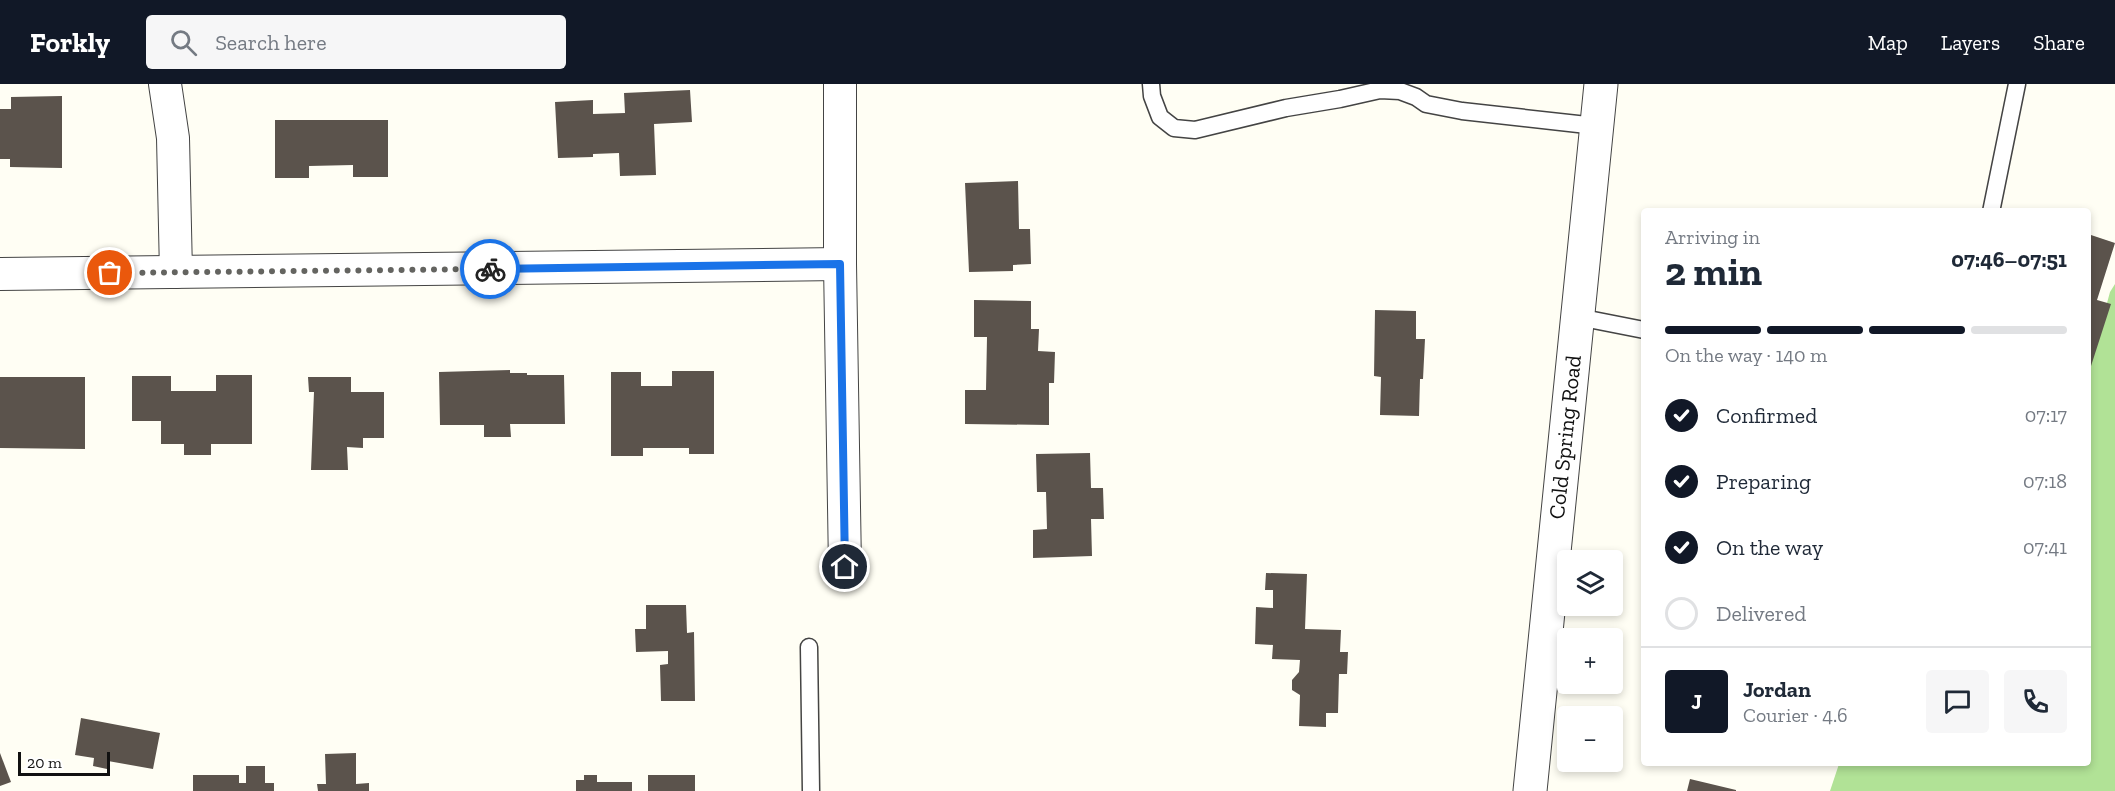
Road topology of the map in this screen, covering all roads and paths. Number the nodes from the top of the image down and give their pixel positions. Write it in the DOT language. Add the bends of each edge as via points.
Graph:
graph roads {
  1 [pos="165,84"];
  2 [pos="840,84"];
  3 [pos="1151,84"];
  4 [pos="1601,84"];
  5 [pos="2017,84"];
  6 [pos="1596,126"];
  7 [pos="1992,208"];
  8 [pos="840,264"];
  9 [pos="176,272"];
  10 [pos="0,274"];
  11 [pos="1578,318"];
  12 [pos="1641,329"];
  13 [pos="845,567"];
  14 [pos="809,647"];
  15 [pos="811,791"];
  16 [pos="1530,791"];
  1 -- 9 [label="street" via="173,138"];
  2 -- 8 [label="street"];
  3 -- 6 [label="lane" via="1160,117 1174,128 1195,130 1380,90 1400,91 1426,104 1462,111"];
  4 -- 6 [label="street, Cold Spring Road"];
  5 -- 7 [label="lane"];
  6 -- 11 [label="street, Cold Spring Road"];
  8 -- 9 [label="street"];
  8 -- 13 [label="street"];
  9 -- 10 [label="street"];
  11 -- 12 [label="lane"];
  11 -- 16 [label="street, Cold Spring Road"];
  14 -- 15 [label="lane"];
}
